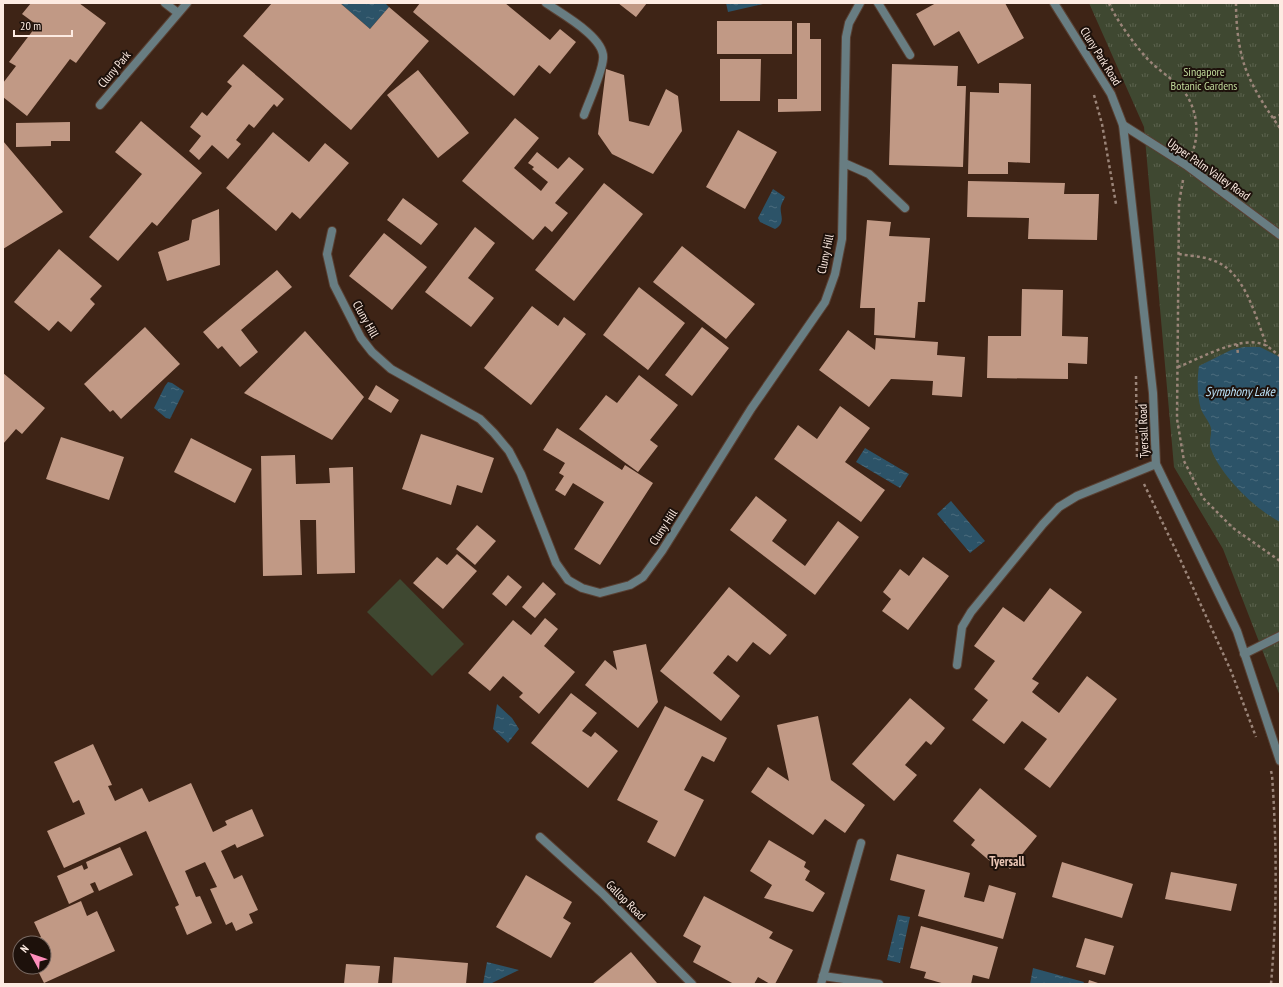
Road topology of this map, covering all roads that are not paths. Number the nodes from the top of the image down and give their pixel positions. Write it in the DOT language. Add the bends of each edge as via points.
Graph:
graph roads {
  1 [pos="165,3"];
  2 [pos="186,3"];
  3 [pos="546,3"];
  4 [pos="860,3"];
  5 [pos="878,3"];
  6 [pos="1054,3"];
  7 [pos="178,13"];
  8 [pos="910,55"];
  9 [pos="100,105"];
  10 [pos="584,115"];
  11 [pos="1122,125"];
  12 [pos="844,163"];
  13 [pos="905,208"];
  14 [pos="332,231"];
  15 [pos="1280,234"];
  16 [pos="1156,464"];
  17 [pos="1280,636"];
  18 [pos="1244,654"];
  19 [pos="957,665"];
  20 [pos="1280,761"];
  21 [pos="540,837"];
  22 [pos="861,843"];
  23 [pos="822,980"];
  24 [pos="692,984"];
  25 [pos="879,984"];
  1 -- 7 [label="street"];
  2 -- 7 [label="street, Cluny Park"];
  3 -- 10 [label="street" via="598,42 604,58"];
  4 -- 12 [label="street, Cluny Hill" via="849,23 846,37"];
  5 -- 8 [label="street"];
  6 -- 11 [label="street, Cluny Park Road" via="1111,94"];
  7 -- 9 [label="street, Cluny Park"];
  11 -- 15 [label="street, Upper Palm Valley Road" via="1186,165"];
  11 -- 16 [label="street, Tyersall Road" via="1153,393"];
  12 -- 13 [label="street" via="869,174"];
  12 -- 14 [label="street, Cluny Hill" via="842,239 835,274 825,302 643,577 630,585 600,593 582,588 560,572 521,474 509,451 494,433 480,419 391,369 361,338 334,284 327,254"];
  16 -- 18 [label="street, Tyersall Road" via="1237,631"];
  16 -- 19 [label="street" via="1077,496 1059,508 1043,524 971,612 962,627"];
  17 -- 18 [label="street"];
  18 -- 20 [label="street, Tyersall Road"];
  21 -- 24 [label="street, Gallop Road" via="602,893"];
  22 -- 23 [label="street"];
  23 -- 25 [label="street"];
}
